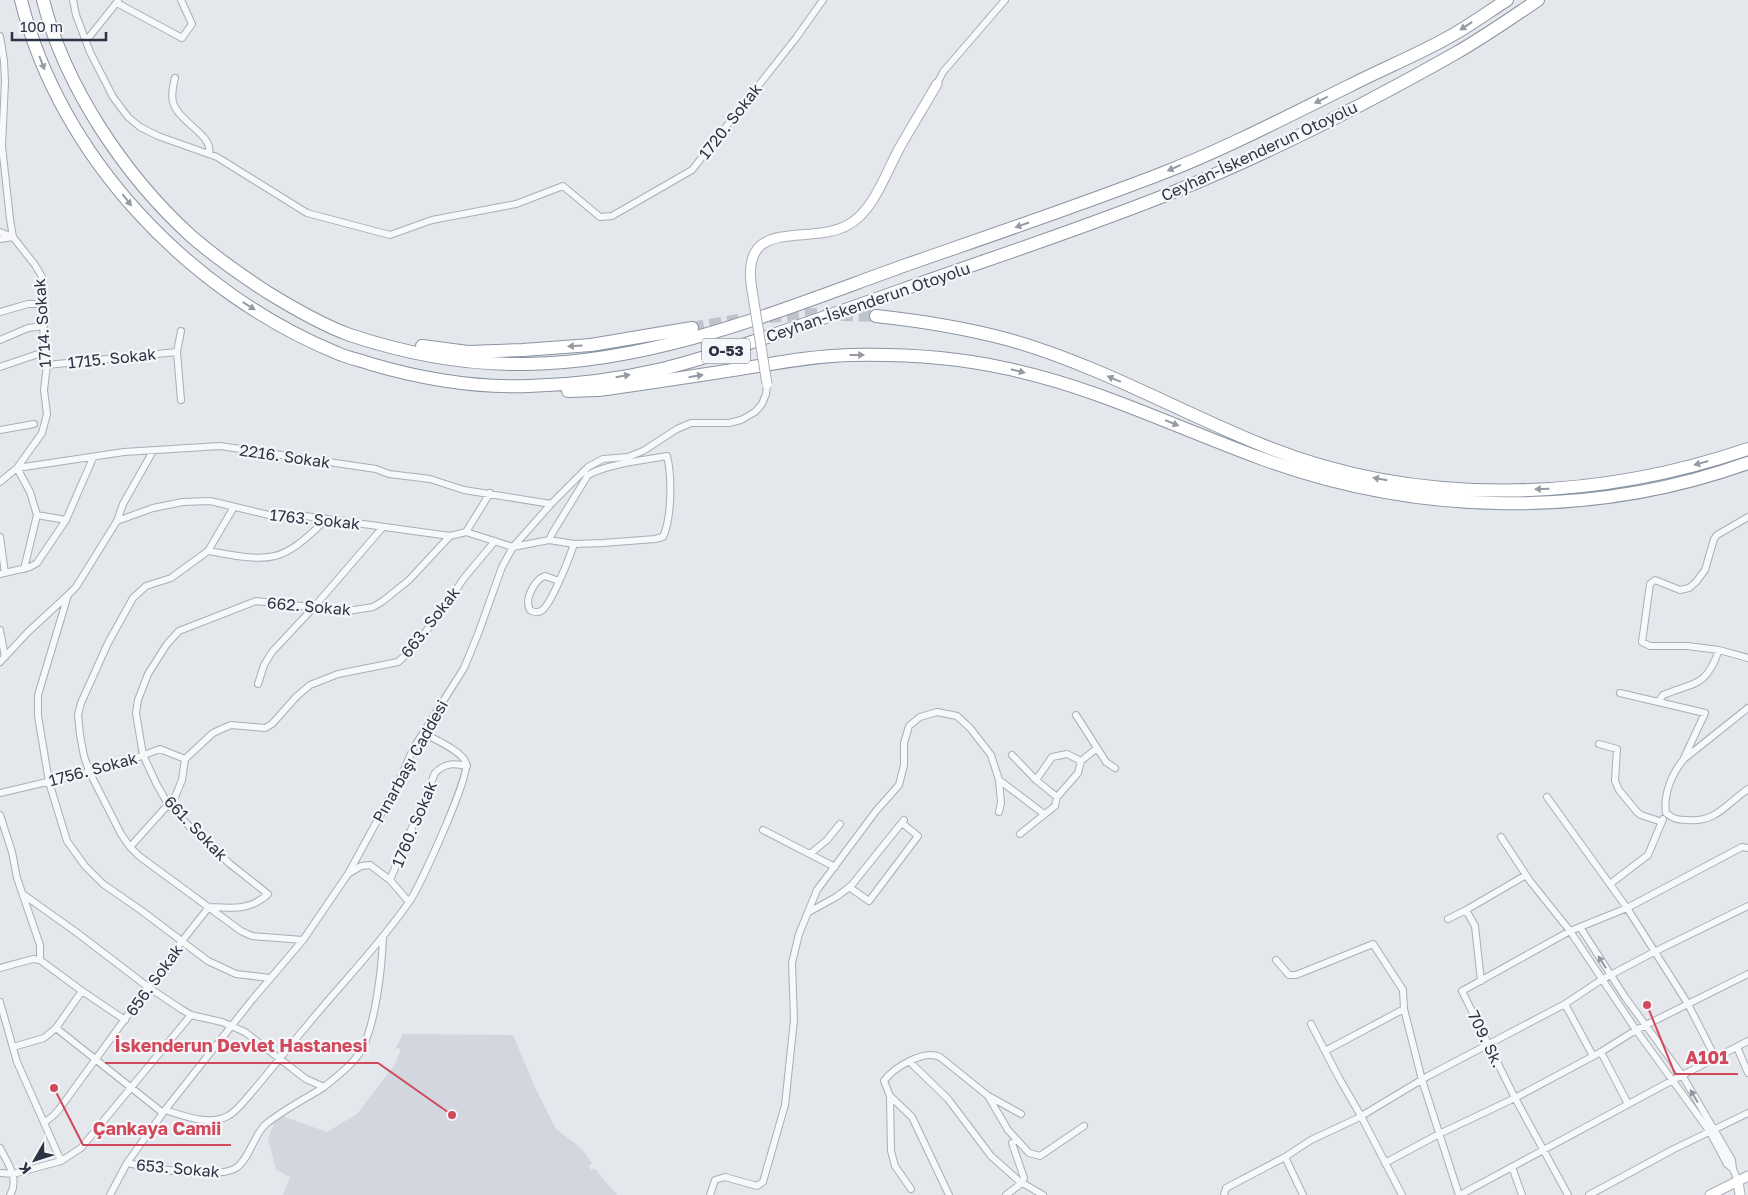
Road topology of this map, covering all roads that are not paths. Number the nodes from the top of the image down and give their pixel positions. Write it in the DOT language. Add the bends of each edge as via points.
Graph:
graph roads {
  1 [pos="21,0"];
  2 [pos="43,0"];
  3 [pos="72,0"];
  4 [pos="180,0"];
  5 [pos="823,0"];
  6 [pos="1005,0"];
  7 [pos="1507,0"];
  8 [pos="1538,0"];
  9 [pos="118,2"];
  10 [pos="0,36"];
  11 [pos="86,42"];
  12 [pos="2,61"];
  13 [pos="175,78"];
  14 [pos="937,84"];
  15 [pos="2,110"];
  16 [pos="209,154"];
  17 [pos="2,168"];
  18 [pos="0,232"];
  19 [pos="13,237"];
  20 [pos="0,240"];
  21 [pos="44,304"];
  22 [pos="290,306"];
  23 [pos="0,312"];
  24 [pos="876,316"];
  25 [pos="44,326"];
  26 [pos="692,328"];
  27 [pos="181,331"];
  28 [pos="0,340"];
  29 [pos="44,352"];
  30 [pos="177,352"];
  31 [pos="339,354"];
  32 [pos="47,365"];
  33 [pos="0,367"];
  34 [pos="767,384"];
  35 [pos="181,400"];
  36 [pos="34,424"];
  37 [pos="0,430"];
  38 [pos="1748,449"];
  39 [pos="154,451"];
  40 [pos="93,458"];
  41 [pos="1748,463"];
  42 [pos="17,468"];
  43 [pos="0,481"];
  44 [pos="490,493"];
  45 [pos="551,504"];
  46 [pos="234,507"];
  47 [pos="36,515"];
  48 [pos="1748,517"];
  49 [pos="66,520"];
  50 [pos="326,520"];
  51 [pos="117,521"];
  52 [pos="383,527"];
  53 [pos="466,532"];
  54 [pos="450,536"];
  55 [pos="0,537"];
  56 [pos="549,540"];
  57 [pos="495,541"];
  58 [pos="574,544"];
  59 [pos="513,547"];
  60 [pos="208,551"];
  61 [pos="24,569"];
  62 [pos="3,573"];
  63 [pos="559,581"];
  64 [pos="68,594"];
  65 [pos="314,608"];
  66 [pos="0,630"];
  67 [pos="175,635"];
  68 [pos="1719,650"];
  69 [pos="1748,658"];
  70 [pos="2,660"];
  71 [pos="258,684"];
  72 [pos="1620,693"];
  73 [pos="1658,702"];
  74 [pos="1748,708"];
  75 [pos="1076,715"];
  76 [pos="423,733"];
  77 [pos="1599,744"];
  78 [pos="1097,748"];
  79 [pos="143,755"];
  80 [pos="1012,755"];
  81 [pos="185,759"];
  82 [pos="1081,761"];
  83 [pos="1682,761"];
  84 [pos="467,766"];
  85 [pos="1114,768"];
  86 [pos="89,771"];
  87 [pos="999,780"];
  88 [pos="1036,780"];
  89 [pos="49,782"];
  90 [pos="1748,789"];
  91 [pos="0,793"];
  92 [pos="1057,798"];
  93 [pos="1546,798"];
  94 [pos="168,804"];
  95 [pos="999,812"];
  96 [pos="1666,813"];
  97 [pos="0,814"];
  98 [pos="1044,814"];
  99 [pos="1662,822"];
  100 [pos="840,824"];
  101 [pos="763,830"];
  102 [pos="1020,834"];
  103 [pos="1501,837"];
  104 [pos="130,847"];
  105 [pos="1748,848"];
  106 [pos="810,854"];
  107 [pos="835,867"];
  108 [pos="348,874"];
  109 [pos="1526,875"];
  110 [pos="390,880"];
  111 [pos="1610,884"];
  112 [pos="849,887"];
  113 [pos="24,895"];
  114 [pos="409,902"];
  115 [pos="1748,906"];
  116 [pos="209,907"];
  117 [pos="1627,908"];
  118 [pos="1466,910"];
  119 [pos="809,912"];
  120 [pos="1448,920"];
  121 [pos="1580,928"];
  122 [pos="1570,932"];
  123 [pos="383,936"];
  124 [pos="303,940"];
  125 [pos="182,941"];
  126 [pos="1654,952"];
  127 [pos="40,960"];
  128 [pos="1276,960"];
  129 [pos="0,968"];
  130 [pos="1748,974"];
  131 [pos="1611,975"];
  132 [pos="270,978"];
  133 [pos="1602,980"];
  134 [pos="1481,981"];
  135 [pos="148,987"];
  136 [pos="82,992"];
  137 [pos="0,1002"];
  138 [pos="1565,1004"];
  139 [pos="1688,1004"];
  140 [pos="1404,1009"];
  141 [pos="191,1015"];
  142 [pos="125,1020"];
  143 [pos="1311,1024"];
  144 [pos="232,1025"];
  145 [pos="1645,1025"];
  146 [pos="56,1028"];
  147 [pos="1636,1030"];
  148 [pos="1748,1041"];
  149 [pos="1489,1045"];
  150 [pos="1736,1047"];
  151 [pos="13,1048"];
  152 [pos="1325,1051"];
  153 [pos="1601,1052"];
  154 [pos="1593,1056"];
  155 [pos="1715,1057"];
  156 [pos="96,1059"];
  157 [pos="280,1059"];
  158 [pos="910,1062"];
  159 [pos="1748,1073"];
  160 [pos="1682,1075"];
  161 [pos="1422,1080"];
  162 [pos="1673,1080"];
  163 [pos="131,1087"];
  164 [pos="324,1087"];
  165 [pos="987,1095"];
  166 [pos="890,1096"];
  167 [pos="1515,1098"];
  168 [pos="1628,1104"];
  169 [pos="164,1111"];
  170 [pos="1748,1113"];
  171 [pos="1021,1114"];
  172 [pos="1362,1116"];
  173 [pos="44,1123"];
  174 [pos="1084,1126"];
  175 [pos="1712,1131"];
  176 [pos="1438,1134"];
  177 [pos="1017,1140"];
  178 [pos="0,1148"];
  179 [pos="1543,1151"];
  180 [pos="1285,1157"];
  181 [pos="61,1161"];
  182 [pos="1384,1163"];
  183 [pos="127,1164"];
  184 [pos="1512,1167"];
  185 [pos="0,1173"];
  186 [pos="13,1174"];
  187 [pos="1748,1176"];
  188 [pos="1738,1181"];
  189 [pos="1022,1183"];
  190 [pos="911,1189"];
  191 [pos="10,1195"];
  192 [pos="110,1195"];
  193 [pos="710,1195"];
  194 [pos="949,1195"];
  195 [pos="1006,1195"];
  196 [pos="1043,1195"];
  197 [pos="1224,1195"];
  198 [pos="1303,1195"];
  199 [pos="1402,1195"];
  200 [pos="1459,1195"];
  201 [pos="1522,1195"];
  202 [pos="1568,1195"];
  203 [pos="1589,1195"];
  204 [pos="1710,1195"];
  205 [pos="1740,1195"];
  1 -- 31 [label="highway, Ceyhan-İskenderun Otoyolu / O-53, one-way" via="45,71 67,114 97,162 133,208 176,252 220,288 279,325"];
  2 -- 22 [label="highway, Ceyhan-İskenderun Otoyolu / O-53" via="65,62 86,104 115,150 150,194 191,236 233,270"];
  3 -- 11 [label="street"];
  4 -- 9 [label="street" via="192,24 182,38"];
  5 -- 16 [label="street, 1720. Sokak" via="692,170 612,216 600,218 563,186 516,204 432,220 390,235 307,213"];
  6 -- 14 [label="street" via="943,72"];
  7 -- 22 [label="highway, Ceyhan-İskenderun Otoyolu / O-53, one-way" via="1448,38 1167,172 813,298 658,348 564,362 470,362 410,353 346,334"];
  31 -- 8 [label="highway, Ceyhan-İskenderun Otoyolu / O-53, one-way" via="405,374 468,384 528,386 595,381 663,369 731,349 1175,192 1360,105 1458,52"];
  9 -- 11 [label="street"];
  10 -- 12 [label="street"];
  11 -- 16 [label="street" via="113,97 128,117 158,136"];
  12 -- 15 [label="street"];
  13 -- 16 [label="street" via="172,97 175,108 208,141"];
  14 -- 34 [label="street, bridge" via="869,205 859,217 834,231 775,238 754,254 750,277"];
  15 -- 17 [label="street"];
  17 -- 19 [label="street"];
  18 -- 19 [label="street"];
  19 -- 20 [label="street"];
  19 -- 21 [label="street, 1714. Sokak" via="42,277"];
  21 -- 23 [label="street" via="28,304"];
  21 -- 25 [label="street, 1714. Sokak"];
  26 -- 22 [label="highway, one-way" via="591,345 468,352 411,345 350,330"];
  38 -- 24 [label="highway, one-way" via="1669,472 1560,489 1457,489 1413,485 1345,471 1264,446 1073,362 1012,341 958,327"];
  25 -- 28 [label="street" via="28,328"];
  25 -- 29 [label="street, 1714. Sokak"];
  27 -- 30 [label="street"];
  29 -- 32 [label="street, 1714. Sokak"];
  29 -- 33 [label="street"];
  30 -- 32 [label="street, 1715. Sokak"];
  30 -- 35 [label="street"];
  31 -- 41 [label="highway, one-way" via="405,378 467,389 526,393 598,390 794,360 849,355 957,360 1062,382 1261,459 1314,476 1412,498 1458,502 1510,504 1618,496"];
  32 -- 42 [label="street, 1714. Sokak" via="45,425 38,441"];
  34 -- 45 [label="street, Pınarbaşı Caddesi" via="762,404 755,412 728,423 691,423 643,451 628,457 603,459 588,467"];
  36 -- 37 [label="street"];
  39 -- 40 [label="street, 2216. Sokak"];
  39 -- 44 [label="street, 2216. Sokak" via="220,446 376,469"];
  39 -- 51 [label="street" via="123,504"];
  40 -- 42 [label="street, 2216. Sokak"];
  40 -- 49 [label="street"];
  42 -- 43 [label="street, 1714. Sokak"];
  42 -- 47 [label="street" via="30,492"];
  44 -- 45 [label="street, 2216. Sokak"];
  44 -- 53 [label="street"];
  45 -- 59 [label="street, Pınarbaşı Caddesi"];
  46 -- 50 [label="street, 1763. Sokak" via="273,516 298,515"];
  46 -- 51 [label="street, 1763. Sokak" via="210,501 183,502 153,508"];
  46 -- 60 [label="street"];
  47 -- 49 [label="street"];
  47 -- 61 [label="street"];
  48 -- 68 [label="street" via="1717,535 1705,570 1689,588 1680,590 1656,580 1648,588 1642,642 1650,646"];
  49 -- 61 [label="street" via="37,563"];
  50 -- 52 [label="street, 1763. Sokak"];
  50 -- 60 [label="street" via="301,542 276,556 261,558"];
  51 -- 64 [label="street" via="76,587"];
  52 -- 54 [label="street, 1763. Sokak"];
  52 -- 65 [label="street"];
  53 -- 54 [label="street, 1763. Sokak"];
  53 -- 57 [label="street"];
  54 -- 65 [label="street, 662. Sokak" via="409,580 373,607 348,611"];
  55 -- 62 [label="street"];
  56 -- 58 [label="street"];
  56 -- 58 [label="street" via="588,475 667,456 669,512 663,536"];
  56 -- 59 [label="street"];
  57 -- 59 [label="street"];
  57 -- 81 [label="street, 663. Sokak" via="464,578 422,638 398,662 338,674 310,685 272,724 265,728 224,728 213,733"];
  58 -- 63 [label="street"];
  59 -- 76 [label="street, Pınarbaşı Caddesi" via="502,567 464,668"];
  60 -- 86 [label="street" via="171,578 146,586 133,598 113,634 78,715"];
  61 -- 62 [label="street"];
  63 -- 63 [label="street" via="545,576 540,578 528,600 530,610 535,612 546,608"];
  64 -- 70 [label="street"];
  64 -- 89 [label="street" via="38,695 38,716"];
  65 -- 67 [label="street, 662. Sokak" via="256,601"];
  65 -- 71 [label="street" via="272,652"];
  66 -- 70 [label="street"];
  67 -- 79 [label="street, 661. Sokak" via="148,674 138,700 136,713"];
  68 -- 69 [label="street"];
  68 -- 73 [label="street" via="1704,678 1663,695"];
  72 -- 73 [label="street"];
  73 -- 83 [label="street" via="1705,713"];
  74 -- 83 [label="street"];
  75 -- 78 [label="street"];
  76 -- 84 [label="street" via="458,753"];
  76 -- 108 [label="street, Pınarbaşı Caddesi"];
  77 -- 99 [label="street" via="1617,749 1615,781 1636,812"];
  78 -- 82 [label="street"];
  78 -- 85 [label="street"];
  79 -- 81 [label="street, 1756. Sokak" via="160,749"];
  79 -- 86 [label="street, 1756. Sokak" via="115,766"];
  79 -- 94 [label="street, 661. Sokak"];
  80 -- 88 [label="street"];
  81 -- 94 [label="street" via="182,780"];
  82 -- 88 [label="street" via="1067,754 1052,757"];
  82 -- 92 [label="street" via="1078,773"];
  83 -- 96 [label="street" via="1675,769 1664,804"];
  84 -- 110 [label="street, 1760. Sokak" via="452,763 435,773"];
  84 -- 114 [label="street" via="428,866"];
  86 -- 89 [label="street, 1756. Sokak"];
  86 -- 104 [label="street"];
  87 -- 95 [label="street"];
  87 -- 98 [label="street"];
  87 -- 107 [label="street" via="991,755 957,716 937,712 920,717 909,726 898,785"];
  88 -- 92 [label="street"];
  89 -- 91 [label="street, 1756. Sokak"];
  89 -- 125 [label="street" via="67,841 85,866 103,884"];
  90 -- 96 [label="street" via="1708,819 1673,819"];
  92 -- 98 [label="street" via="1054,806"];
  93 -- 111 [label="street"];
  94 -- 104 [label="street"];
  94 -- 116 [label="street, 661. Sokak" via="230,864 268,894 260,902 242,908"];
  96 -- 99 [label="street"];
  97 -- 113 [label="street"];
  98 -- 102 [label="street"];
  99 -- 111 [label="street" via="1648,855"];
  100 -- 106 [label="street"];
  101 -- 106 [label="street"];
  103 -- 109 [label="street"];
  104 -- 116 [label="street"];
  105 -- 117 [label="street, 709. Sk." via="1742,847"];
  106 -- 107 [label="street"];
  107 -- 119 [label="street" via="817,890"];
  108 -- 110 [label="street" via="370,865"];
  108 -- 124 [label="street, Pınarbaşı Caddesi"];
  109 -- 118 [label="street"];
  109 -- 122 [label="street"];
  110 -- 114 [label="street"];
  111 -- 117 [label="street"];
  112 -- 112 [label="street" via="903,821 918,836 869,901"];
  112 -- 119 [label="street"];
  113 -- 127 [label="street" via="40,945"];
  113 -- 135 [label="street"];
  114 -- 123 [label="street"];
  115 -- 126 [label="street"];
  116 -- 124 [label="street" via="252,936"];
  116 -- 125 [label="street, 656. Sokak"];
  117 -- 121 [label="street, 709. Sk."];
  117 -- 126 [label="street"];
  118 -- 120 [label="street"];
  118 -- 134 [label="street" via="1475,926"];
  119 -- 193 [label="street" via="799,934 792,963 794,1020 785,1105 763,1182 757,1186 725,1177 715,1180"];
  121 -- 122 [label="street, 709. Sk."];
  131 -- 121 [label="street, one-way"];
  122 -- 133 [label="street"];
  122 -- 134 [label="street, 709. Sk."];
  123 -- 157 [label="street"];
  123 -- 164 [label="street" via="370,1029 352,1062"];
  124 -- 132 [label="street, Pınarbaşı Caddesi"];
  125 -- 132 [label="street" via="208,960 236,974"];
  125 -- 135 [label="street, 656. Sokak"];
  126 -- 131 [label="street"];
  126 -- 139 [label="street"];
  127 -- 129 [label="street"];
  127 -- 136 [label="street"];
  128 -- 140 [label="street" via="1288,975 1296,975 1373,944 1403,990"];
  130 -- 139 [label="street"];
  131 -- 133 [label="street"];
  131 -- 145 [label="street"];
  132 -- 144 [label="street, Pınarbaşı Caddesi"];
  133 -- 138 [label="street"];
  133 -- 147 [label="street"];
  134 -- 149 [label="street, 709. Sk." via="1462,991"];
  135 -- 141 [label="street"];
  135 -- 142 [label="street, 656. Sokak"];
  136 -- 142 [label="street"];
  136 -- 146 [label="street"];
  137 -- 151 [label="street"];
  138 -- 149 [label="street"];
  138 -- 154 [label="street"];
  139 -- 145 [label="street"];
  139 -- 155 [label="street"];
  140 -- 152 [label="street"];
  140 -- 161 [label="street"];
  141 -- 144 [label="street"];
  141 -- 163 [label="street"];
  142 -- 156 [label="street, 656. Sokak"];
  143 -- 152 [label="street"];
  144 -- 157 [label="street"];
  144 -- 169 [label="street, Pınarbaşı Caddesi"];
  145 -- 147 [label="street"];
  145 -- 160 [label="street"];
  146 -- 151 [label="street" via="44,1038"];
  146 -- 156 [label="street"];
  147 -- 153 [label="street"];
  147 -- 162 [label="street"];
  148 -- 150 [label="street"];
  149 -- 161 [label="street"];
  149 -- 167 [label="street, 709. Sk."];
  150 -- 155 [label="street"];
  150 -- 159 [label="street"];
  151 -- 173 [label="street"];
  152 -- 172 [label="street"];
  153 -- 154 [label="street"];
  153 -- 168 [label="street"];
  154 -- 167 [label="street"];
  155 -- 160 [label="street"];
  156 -- 163 [label="street"];
  156 -- 173 [label="street, 656. Sokak" via="54,1115"];
  157 -- 164 [label="street" via="306,1079"];
  157 -- 169 [label="street" via="237,1109 227,1116 211,1120"];
  158 -- 165 [label="street" via="934,1054"];
  158 -- 166 [label="street" via="890,1073 884,1081"];
  158 -- 189 [label="street" via="948,1099 990,1156"];
  160 -- 162 [label="street"];
  175 -- 160 [label="street, one-way"];
  161 -- 172 [label="street"];
  161 -- 176 [label="street"];
  162 -- 168 [label="street"];
  162 -- 175 [label="street"];
  163 -- 169 [label="street"];
  163 -- 181 [label="street" via="81,1148"];
  164 -- 183 [label="street, 653. Sokak" via="264,1125 238,1167 224,1173"];
  165 -- 171 [label="street"];
  165 -- 177 [label="street"];
  166 -- 190 [label="street" via="891,1151 895,1166"];
  166 -- 194 [label="street" via="912,1117"];
  167 -- 176 [label="street"];
  167 -- 179 [label="street, 709. Sk."];
  168 -- 179 [label="street"];
  169 -- 183 [label="street, Pınarbaşı Caddesi"];
  170 -- 175 [label="street"];
  172 -- 180 [label="street" via="1311,1140"];
  172 -- 182 [label="street"];
  173 -- 181 [label="street"];
  174 -- 177 [label="street" via="1040,1156 1029,1153"];
  175 -- 188 [label="street" via="1732,1160"];
  175 -- 203 [label="street"];
  176 -- 182 [label="street"];
  176 -- 200 [label="street"];
  177 -- 189 [label="street" via="1012,1143 1024,1178"];
  178 -- 186 [label="street"];
  179 -- 184 [label="street"];
  179 -- 202 [label="street, 709. Sk."];
  180 -- 197 [label="street" via="1226,1188"];
  180 -- 198 [label="street"];
  181 -- 186 [label="street"];
  182 -- 199 [label="street"];
  183 -- 192 [label="street, Pınarbaşı Caddesi"];
  184 -- 200 [label="street"];
  184 -- 201 [label="street"];
  185 -- 186 [label="street"];
  186 -- 191 [label="street"];
  187 -- 188 [label="street"];
  188 -- 204 [label="street"];
  188 -- 205 [label="street"];
  189 -- 195 [label="street"];
  189 -- 196 [label="street"];
}
